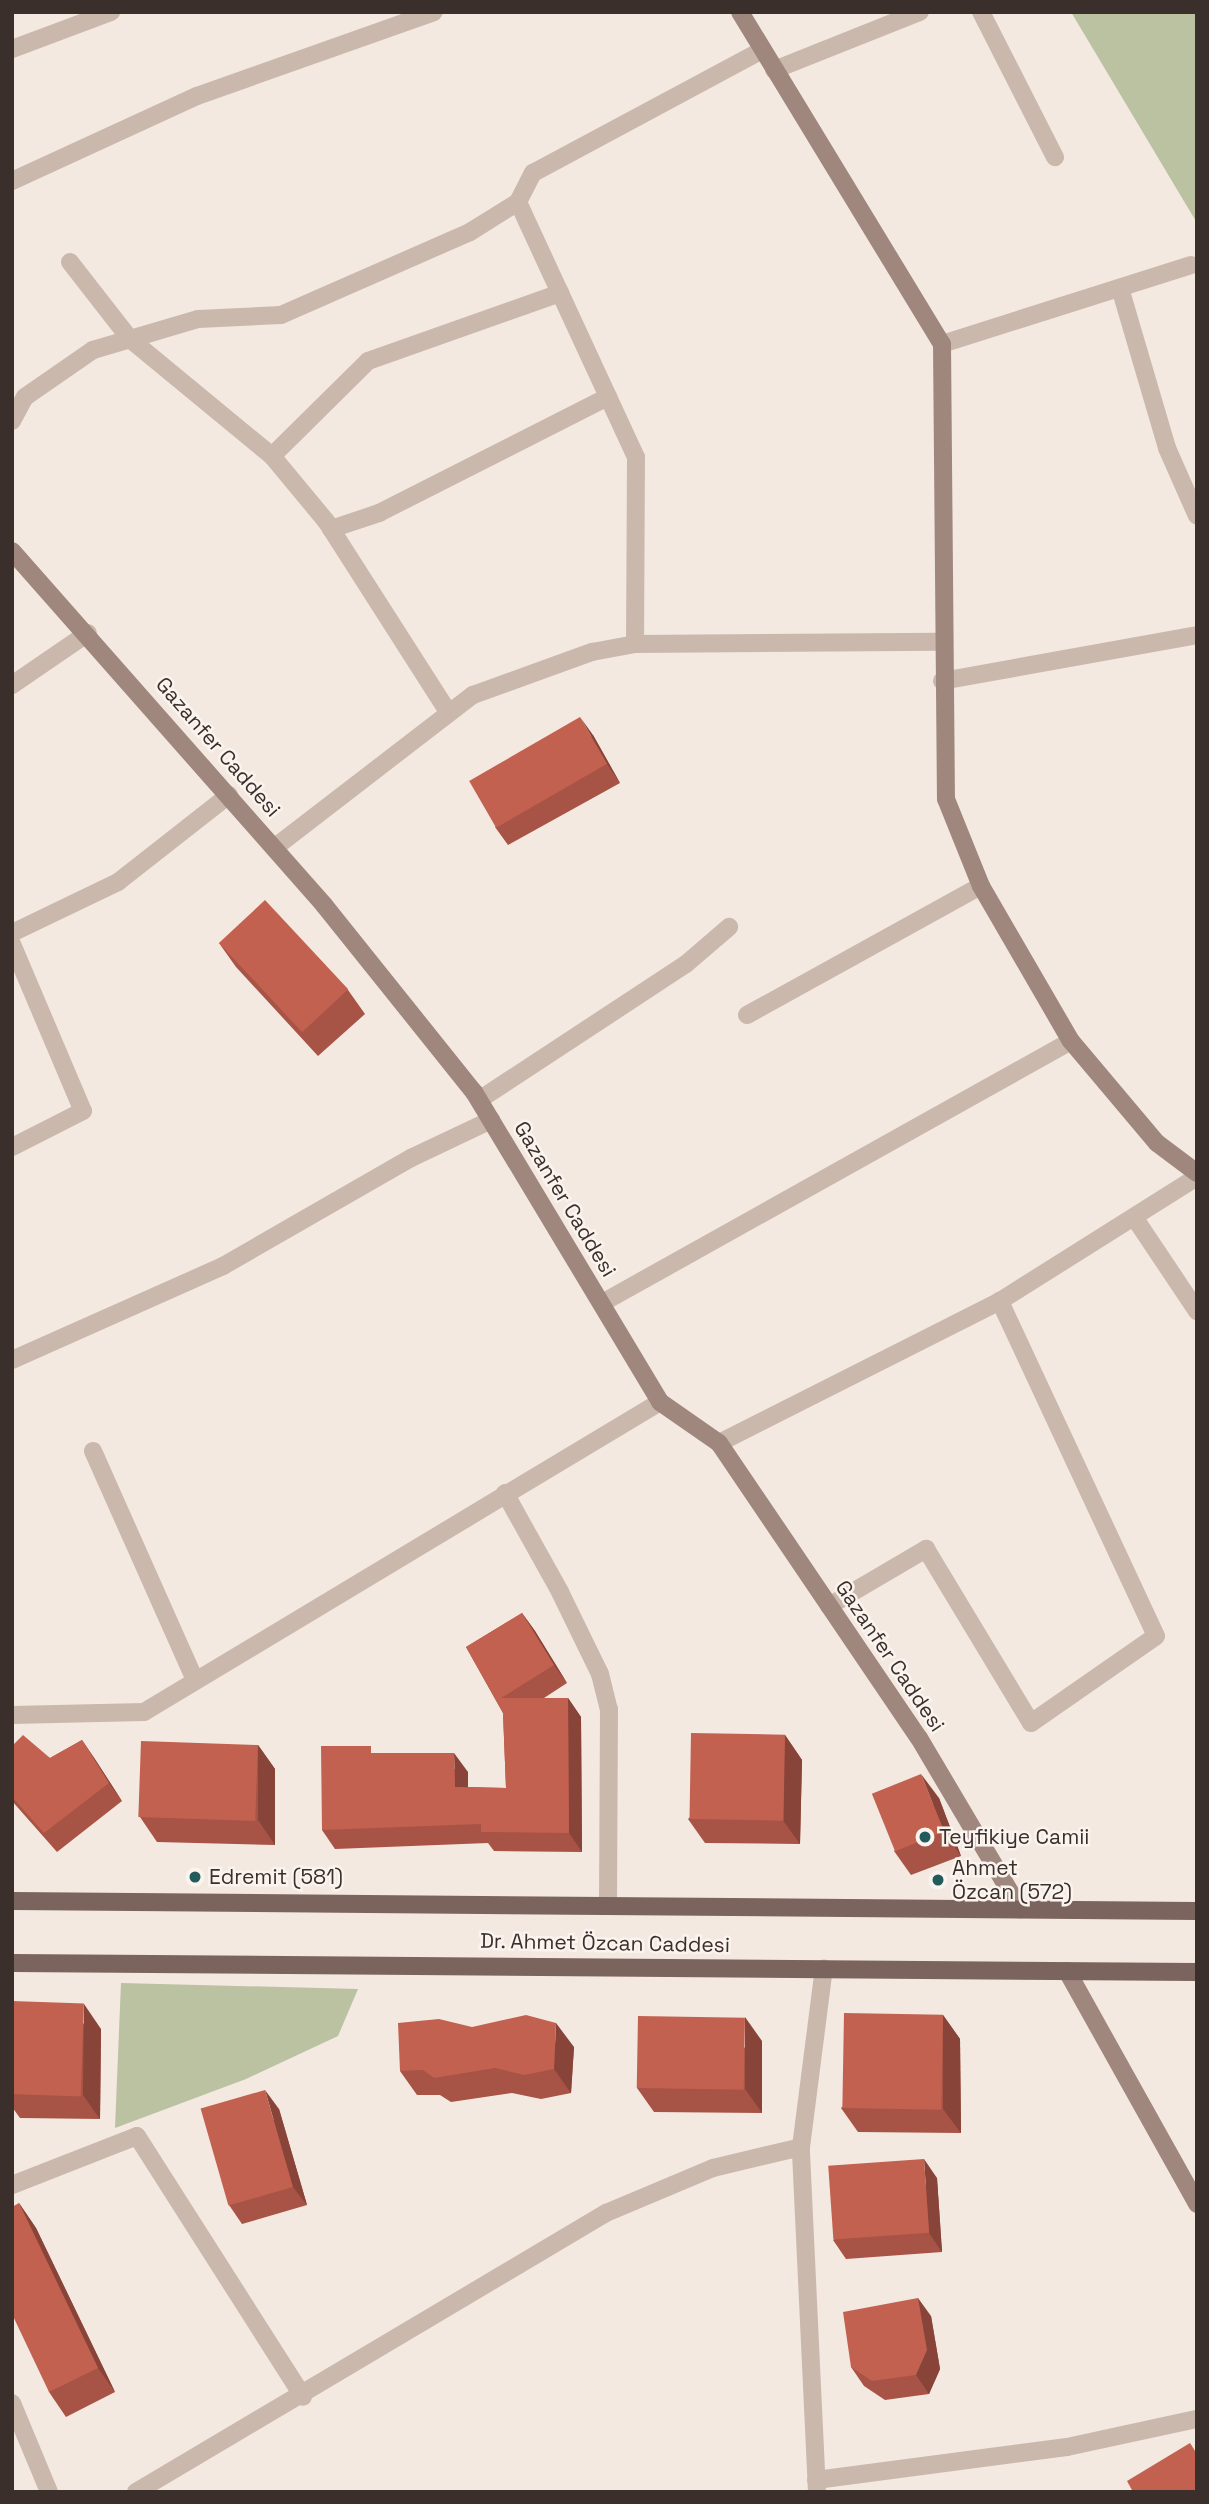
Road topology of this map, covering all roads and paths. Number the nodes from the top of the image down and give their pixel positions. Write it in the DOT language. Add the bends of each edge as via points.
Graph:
graph roads {
  1 [pos="111,12"];
  2 [pos="434,12"];
  3 [pos="740,12"];
  4 [pos="920,12"];
  5 [pos="981,12"];
  6 [pos="12,49"];
  7 [pos="762,50"];
  8 [pos="774,70"];
  9 [pos="1055,157"];
  10 [pos="12,181"];
  11 [pos="519,202"];
  12 [pos="70,262"];
  13 [pos="1191,265"];
  14 [pos="1120,288"];
  15 [pos="560,293"];
  16 [pos="130,339"];
  17 [pos="942,344"];
  18 [pos="608,397"];
  19 [pos="12,421"];
  20 [pos="272,456"];
  21 [pos="1197,516"];
  22 [pos="331,529"];
  23 [pos="12,551"];
  24 [pos="89,633"];
  25 [pos="1197,635"];
  26 [pos="941,642"];
  27 [pos="635,644"];
  28 [pos="942,681"];
  29 [pos="12,685"];
  30 [pos="449,713"];
  31 [pos="229,795"];
  32 [pos="274,848"];
  33 [pos="981,886"];
  34 [pos="729,927"];
  35 [pos="12,933"];
  36 [pos="12,944"];
  37 [pos="747,1015"];
  38 [pos="1071,1041"];
  39 [pos="479,1100"];
  40 [pos="491,1120"];
  41 [pos="12,1147"];
  42 [pos="1197,1175"];
  43 [pos="1136,1220"];
  44 [pos="1000,1301"];
  45 [pos="602,1303"];
  46 [pos="1197,1311"];
  47 [pos="12,1360"];
  48 [pos="660,1402"];
  49 [pos="719,1443"];
  50 [pos="93,1451"];
  51 [pos="505,1493"];
  52 [pos="829,1606"];
  53 [pos="195,1680"];
  54 [pos="12,1716"];
  55 [pos="12,1900"];
  56 [pos="608,1906"];
  57 [pos="1020,1909"];
  58 [pos="1197,1910"];
  59 [pos="12,1963"];
  60 [pos="824,1968"];
  61 [pos="1067,1971"];
  62 [pos="1197,1972"];
  63 [pos="800,2147"];
  64 [pos="12,2185"];
  65 [pos="1197,2204"];
  66 [pos="303,2397"];
  67 [pos="12,2403"];
  68 [pos="1197,2419"];
  69 [pos="816,2486"];
  70 [pos="49,2492"];
  71 [pos="136,2492"];
  1 -- 6 [label="street"];
  2 -- 10 [label="street" via="197,96"];
  3 -- 7 [label="street"];
  4 -- 8 [label="street"];
  5 -- 9 [label="street"];
  7 -- 8 [label="street"];
  7 -- 11 [label="street" via="533,173"];
  8 -- 17 [label="street"];
  11 -- 15 [label="street"];
  11 -- 16 [label="street" via="470,232 281,315 198,319"];
  12 -- 16 [label="street"];
  13 -- 14 [label="street"];
  14 -- 17 [label="street"];
  14 -- 21 [label="street" via="1167,448"];
  15 -- 18 [label="street"];
  15 -- 20 [label="street" via="368,361"];
  16 -- 19 [label="street" via="93,350 25,397"];
  16 -- 20 [label="street"];
  17 -- 26 [label="street"];
  18 -- 22 [label="street" via="379,513"];
  18 -- 27 [label="street" via="636,457"];
  20 -- 22 [label="street"];
  22 -- 30 [label="street"];
  23 -- 24 [label="street, Gazanfer Caddesi"];
  24 -- 29 [label="street"];
  24 -- 31 [label="street, Gazanfer Caddesi"];
  25 -- 28 [label="street"];
  26 -- 27 [label="street"];
  26 -- 28 [label="street"];
  27 -- 30 [label="street" via="592,652 473,695"];
  28 -- 33 [label="street" via="946,799"];
  30 -- 32 [label="street"];
  31 -- 32 [label="street, Gazanfer Caddesi"];
  31 -- 35 [label="street" via="118,882"];
  32 -- 39 [label="street, Gazanfer Caddesi"];
  33 -- 37 [label="street"];
  33 -- 38 [label="street"];
  34 -- 39 [label="street" via="686,964"];
  36 -- 41 [label="street" via="83,1111"];
  38 -- 42 [label="street" via="1157,1143"];
  38 -- 45 [label="street"];
  39 -- 40 [label="street, Gazanfer Caddesi"];
  40 -- 45 [label="street, Gazanfer Caddesi"];
  40 -- 47 [label="street" via="411,1158 223,1266"];
  42 -- 43 [label="street"];
  43 -- 44 [label="street"];
  43 -- 46 [label="street"];
  44 -- 49 [label="street"];
  44 -- 52 [label="street" via="1156,1636 1031,1723 926,1549"];
  45 -- 48 [label="street, Gazanfer Caddesi"];
  48 -- 49 [label="street, Gazanfer Caddesi"];
  48 -- 51 [label="street"];
  49 -- 52 [label="street, Gazanfer Caddesi"];
  50 -- 53 [label="street"];
  51 -- 53 [label="street"];
  51 -- 56 [label="street" via="588,1650 609,1709"];
  52 -- 57 [label="street, Gazanfer Caddesi" via="919,1738"];
  53 -- 54 [label="street" via="144,1712"];
  55 -- 56 [label="main road, Dr. Ahmet Özcan Caddesi"];
  56 -- 57 [label="main road, Dr. Ahmet Özcan Caddesi"];
  57 -- 58 [label="main road, Dr. Ahmet Özcan Caddesi"];
  59 -- 60 [label="main road, Dr. Ahmet Özcan Caddesi"];
  60 -- 61 [label="main road, Dr. Ahmet Özcan Caddesi"];
  60 -- 63 [label="street"];
  61 -- 62 [label="main road, Dr. Ahmet Özcan Caddesi"];
  61 -- 65 [label="street"];
  63 -- 66 [label="street" via="713,2168 606,2213"];
  63 -- 69 [label="street"];
  64 -- 66 [label="street" via="137,2136"];
  66 -- 71 [label="street"];
  67 -- 70 [label="street"];
  68 -- 69 [label="street" via="1067,2447"];
}
